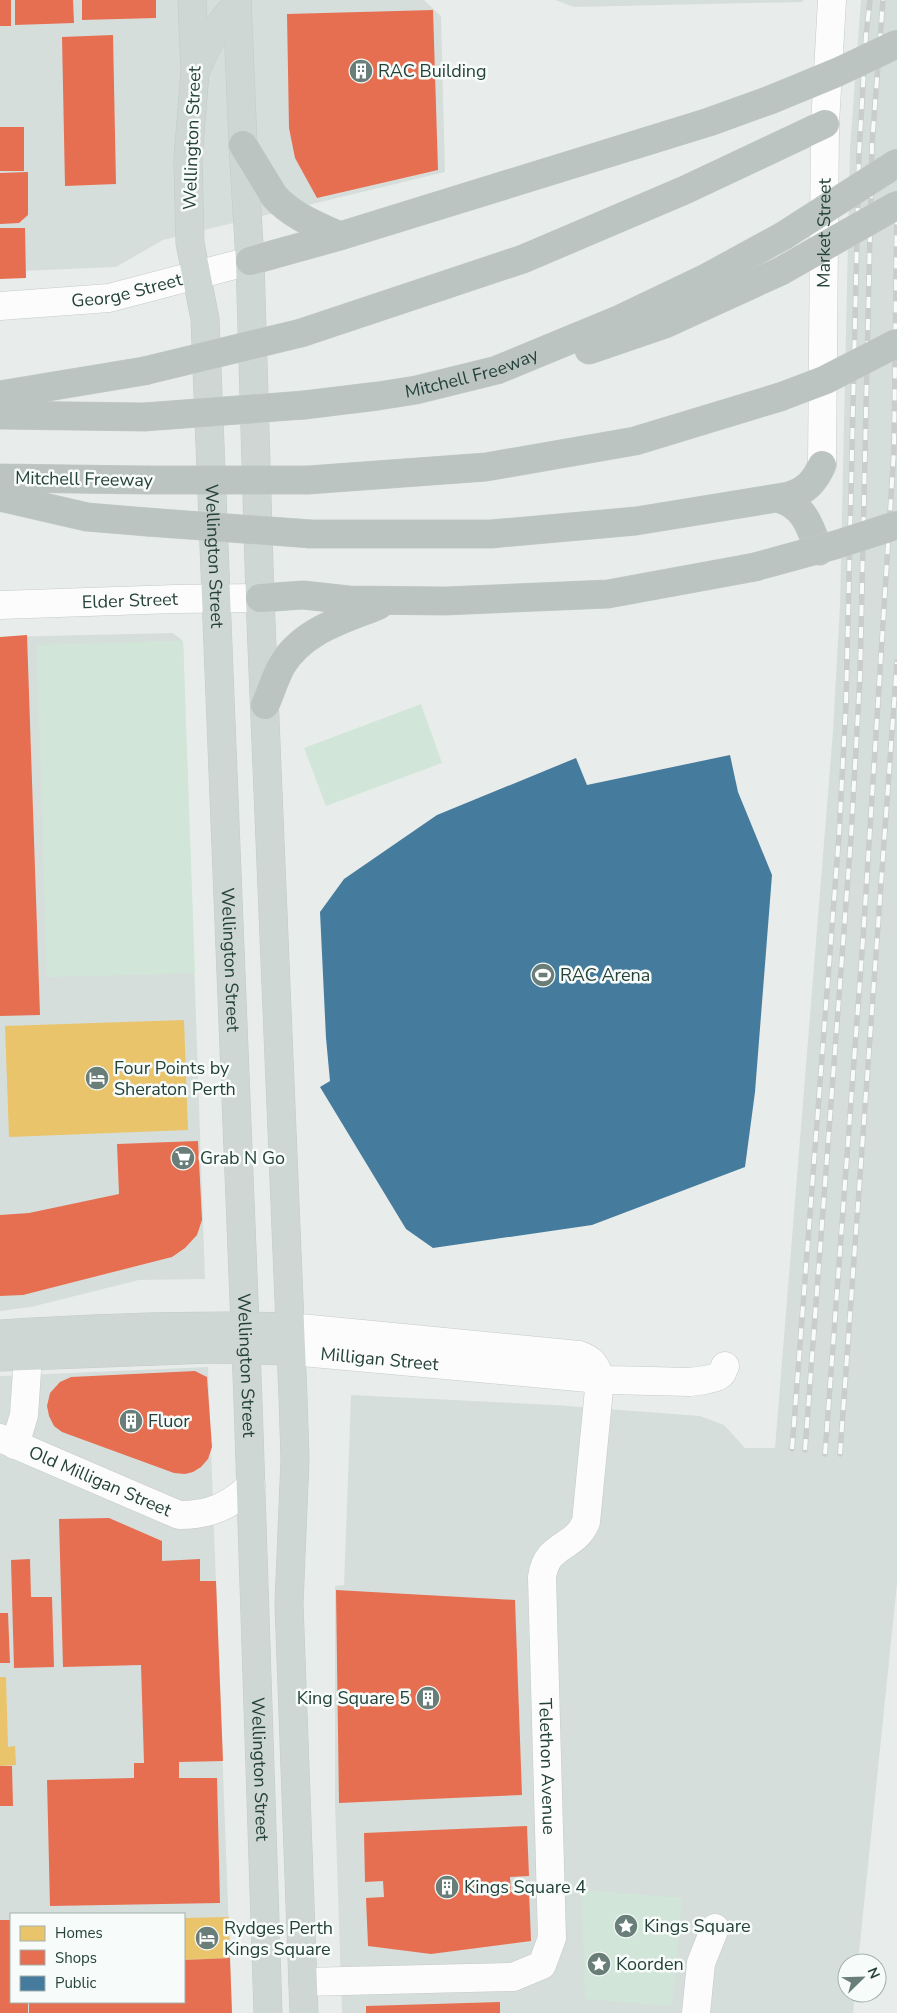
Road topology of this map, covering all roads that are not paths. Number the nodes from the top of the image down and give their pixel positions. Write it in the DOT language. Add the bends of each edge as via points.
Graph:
graph roads {
  1 [pos="192,0"];
  2 [pos="832,0"];
  3 [pos="237,2"];
  4 [pos="897,44"];
  5 [pos="195,71"];
  6 [pos="825,124"];
  7 [pos="243,144"];
  8 [pos="897,164"];
  9 [pos="897,205"];
  10 [pos="340,236"];
  11 [pos="250,260"];
  12 [pos="196,275"];
  13 [pos="0,306"];
  14 [pos="897,343"];
  15 [pos="897,363"];
  16 [pos="498,370"];
  17 [pos="825,380"];
  18 [pos="0,395"];
  19 [pos="0,415"];
  20 [pos="822,465"];
  21 [pos="0,478"];
  22 [pos="0,497"];
  23 [pos="780,499"];
  24 [pos="897,525"];
  25 [pos="819,551"];
  26 [pos="260,598"];
  27 [pos="216,599"];
  28 [pos="392,600"];
  29 [pos="0,605"];
  30 [pos="265,704"];
  31 [pos="0,1334"];
  32 [pos="245,1337"];
  33 [pos="291,1339"];
  34 [pos="28,1356"];
  35 [pos="0,1357"];
  36 [pos="725,1366"];
  37 [pos="600,1379"];
  38 [pos="8,1442"];
  39 [pos="251,1485"];
  40 [pos="715,1928"];
  41 [pos="303,1982"];
  42 [pos="268,2013"];
  43 [pos="304,2013"];
  44 [pos="696,2013"];
  1 -- 5 [label="main road, Wellington Street"];
  2 -- 6 [label="street, Market Street"];
  3 -- 5 [label="main road" via="216,29"];
  3 -- 7 [label="main road, Wellington Street"];
  4 -- 10 [label="highway, bridge" via="838,72 709,122"];
  5 -- 12 [label="main road, Wellington Street" via="188,160 190,243"];
  6 -- 18 [label="highway, bridge" via="685,190 523,259 301,333 144,371"];
  6 -- 20 [label="street, Market Street"];
  7 -- 10 [label="highway" via="281,204 307,222"];
  7 -- 11 [label="main road, Wellington Street"];
  8 -- 16 [label="highway, Mitchell Freeway, bridge" via="783,236 706,278 627,316"];
  9 -- 16 [label="highway, bridge" via="782,271 665,324 561,359"];
  10 -- 11 [label="highway"];
  11 -- 12 [label="street, George Street"];
  11 -- 26 [label="main road, Wellington Street"];
  12 -- 13 [label="street, George Street" via="108,298"];
  12 -- 27 [label="main road, Wellington Street" via="205,319"];
  14 -- 17 [label="highway, Mitchell Freeway, bridge"];
  15 -- 17 [label="highway, bridge"];
  16 -- 19 [label="highway, Mitchell Freeway, bridge" via="416,390 304,405 144,417"];
  17 -- 21 [label="highway, Mitchell Freeway, bridge" via="634,442 486,467 308,480"];
  20 -- 23 [label="highway" via="807,487"];
  22 -- 23 [label="highway, bridge" via="88,516 311,534 491,534 636,521"];
  23 -- 25 [label="highway" via="794,504 804,514"];
  24 -- 28 [label="highway, bridge" via="755,566 608,594"];
  26 -- 27 [label="street, Elder Street"];
  26 -- 28 [label="highway" via="302,596"];
  26 -- 30 [label="main road, Wellington Street"];
  27 -- 29 [label="street, Elder Street"];
  27 -- 32 [label="main road, Wellington Street"];
  28 -- 30 [label="highway" via="322,628 306,638 281,666"];
  30 -- 33 [label="main road, Wellington Street"];
  31 -- 32 [label="main road, Milligan Street" via="61,1330"];
  32 -- 33 [label="main road, Milligan Street"];
  32 -- 34 [label="main road, Milligan Street" via="210,1349"];
  32 -- 39 [label="main road, Wellington Street"];
  33 -- 37 [label="street, Milligan Street"];
  33 -- 37 [label="street, Milligan Street" via="579,1355 596,1365"];
  33 -- 41 [label="main road, Wellington Street" via="295,1459 289,1604"];
  34 -- 35 [label="main road, Milligan Street"];
  34 -- 38 [label="street" via="24,1415"];
  36 -- 37 [label="street, Milligan Street" via="717,1377 690,1382"];
  37 -- 41 [label="street, Telethon Avenue" via="586,1522 576,1538 551,1554 544,1565 542,1577 552,1938 542,1965 513,1977"];
  38 -- 39 [label="street, Old Milligan Street" via="179,1515 210,1511 228,1504 238,1499"];
  39 -- 42 [label="main road, Wellington Street"];
  40 -- 44 [label="street" via="701,1963"];
  41 -- 43 [label="main road, Wellington Street"];
}
